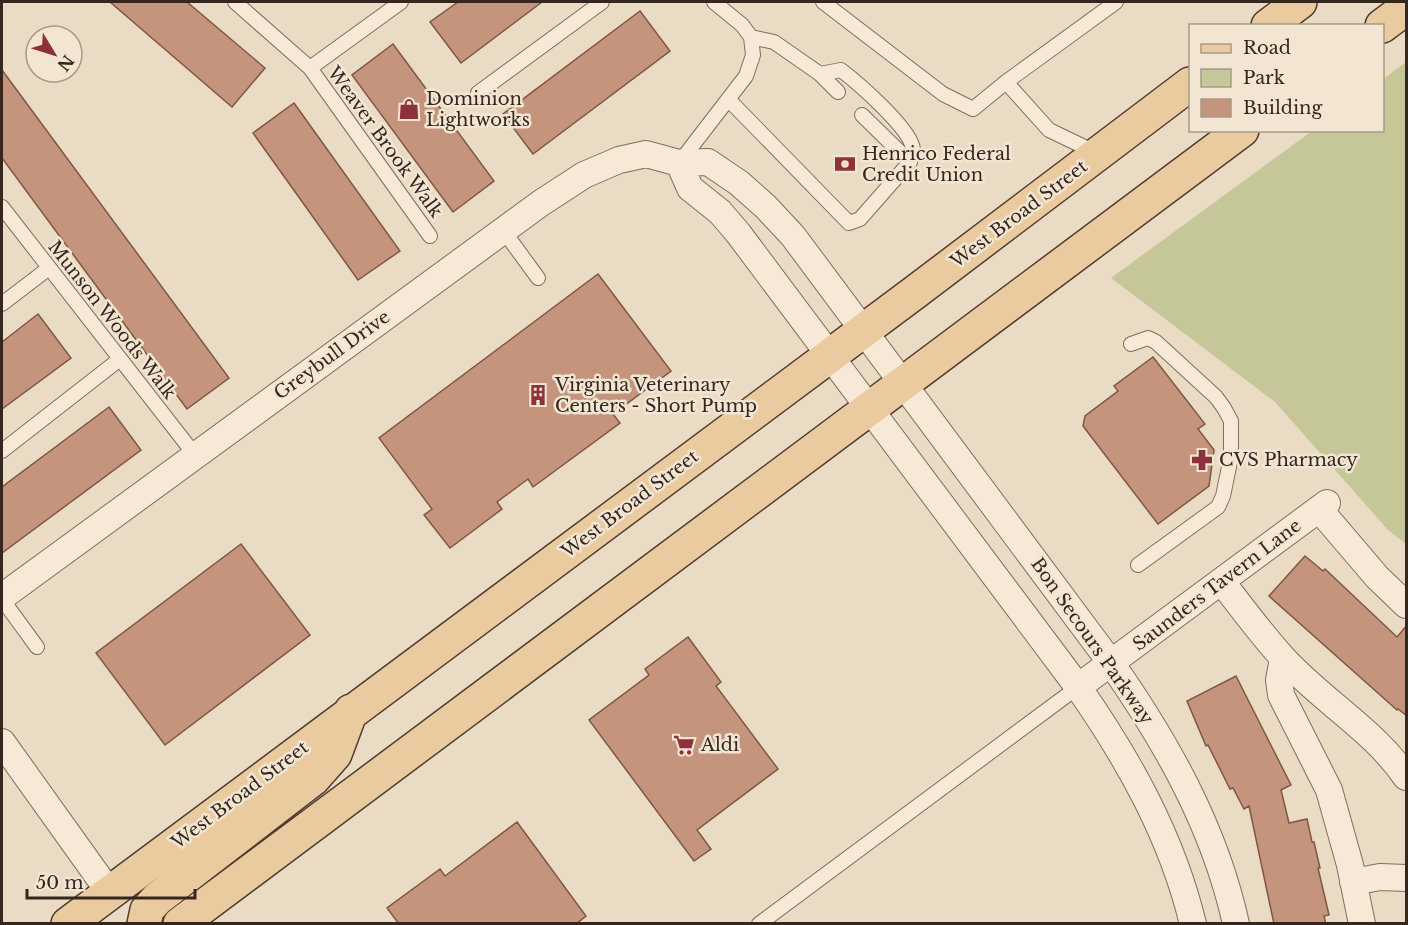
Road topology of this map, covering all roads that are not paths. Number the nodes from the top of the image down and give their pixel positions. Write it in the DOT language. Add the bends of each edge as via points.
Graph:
graph roads {
  1 [pos="236,2"];
  2 [pos="401,2"];
  3 [pos="602,2"];
  4 [pos="714,2"];
  5 [pos="823,2"];
  6 [pos="1116,2"];
  7 [pos="1300,2"];
  8 [pos="1407,8"];
  9 [pos="1271,24"];
  10 [pos="1384,25"];
  11 [pos="751,38"];
  12 [pos="310,68"];
  13 [pos="820,74"];
  14 [pos="1006,82"];
  15 [pos="1189,86"];
  16 [pos="838,92"];
  17 [pos="478,93"];
  18 [pos="728,99"];
  19 [pos="862,115"];
  20 [pos="1239,132"];
  21 [pos="1099,154"];
  22 [pos="910,162"];
  23 [pos="679,163"];
  24 [pos="2,207"];
  25 [pos="503,231"];
  26 [pos="430,236"];
  27 [pos="49,268"];
  28 [pos="538,278"];
  29 [pos="2,304"];
  30 [pos="862,330"];
  31 [pos="1131,344"];
  32 [pos="830,356"];
  33 [pos="120,359"];
  34 [pos="902,384"];
  35 [pos="869,409"];
  36 [pos="2,451"];
  37 [pos="195,455"];
  38 [pos="1138,565"];
  39 [pos="1222,582"];
  40 [pos="2,598"];
  41 [pos="1407,605"];
  42 [pos="37,647"];
  43 [pos="1283,658"];
  44 [pos="1111,663"];
  45 [pos="1078,687"];
  46 [pos="351,711"];
  47 [pos="2,742"];
  48 [pos="1407,777"];
  49 [pos="1407,878"];
  50 [pos="1353,882"];
  51 [pos="111,908"];
  52 [pos="68,924"];
  53 [pos="144,924"];
  54 [pos="180,924"];
  55 [pos="759,924"];
  56 [pos="1193,924"];
  57 [pos="1236,924"];
  58 [pos="1362,924"];
  1 -- 12 [label="lane, Weaver Brook Walk"];
  2 -- 12 [label="lane"];
  3 -- 17 [label="lane"];
  4 -- 11 [label="lane" via="742,25"];
  5 -- 14 [label="lane" via="943,94 973,109"];
  6 -- 14 [label="lane"];
  7 -- 9 [label="main road"];
  8 -- 10 [label="main road"];
  11 -- 13 [label="lane" via="774,42"];
  11 -- 18 [label="lane" via="753,55 746,76"];
  12 -- 26 [label="lane, Weaver Brook Walk"];
  13 -- 16 [label="lane"];
  13 -- 22 [label="lane" via="841,69 886,111 911,141"];
  14 -- 21 [label="lane" via="1049,130"];
  15 -- 21 [label="main road, West Broad Street"];
  18 -- 22 [label="lane" via="849,223 860,219"];
  18 -- 23 [label="lane"];
  19 -- 22 [label="lane"];
  20 -- 34 [label="main road"];
  21 -- 30 [label="main road, West Broad Street"];
  23 -- 25 [label="street, Greybull Drive" via="646,154 620,160 584,175"];
  23 -- 30 [label="street, Greybull Drive" via="708,162 766,207 793,236"];
  23 -- 32 [label="street" via="690,188 720,212 738,233"];
  24 -- 27 [label="lane, Munson Woods Walk"];
  25 -- 28 [label="lane"];
  25 -- 37 [label="street, Greybull Drive"];
  27 -- 29 [label="lane"];
  27 -- 33 [label="lane, Munson Woods Walk"];
  30 -- 32 [label="main road, West Broad Street"];
  30 -- 34 [label="street, Bon Secours Parkway"];
  31 -- 38 [label="lane" via="1148,338 1156,342 1216,397 1231,421 1232,440 1227,483 1218,507"];
  32 -- 35 [label="street"];
  32 -- 46 [label="main road, West Broad Street"];
  33 -- 36 [label="lane"];
  33 -- 37 [label="lane, Munson Woods Walk"];
  34 -- 35 [label="main road"];
  34 -- 44 [label="street, Bon Secours Parkway"];
  35 -- 45 [label="street"];
  35 -- 54 [label="main road"];
  37 -- 40 [label="street, Greybull Drive"];
  39 -- 41 [label="street, Saunders Tavern Lane" via="1323,506 1377,577"];
  39 -- 43 [label="street"];
  39 -- 44 [label="street, Saunders Tavern Lane"];
  40 -- 42 [label="lane"];
  43 -- 48 [label="street" via="1378,744"];
  43 -- 50 [label="street" via="1281,695 1329,790"];
  44 -- 45 [label="street, Saunders Tavern Lane"];
  44 -- 57 [label="street, Bon Secours Parkway" via="1141,705 1189,790 1208,832"];
  45 -- 55 [label="lane"];
  45 -- 56 [label="street" via="1144,794 1179,874"];
  46 -- 51 [label="main road, West Broad Street"];
  46 -- 53 [label="main road" via="335,754 313,779 157,899 147,910"];
  47 -- 51 [label="street"];
  49 -- 50 [label="street"];
  50 -- 58 [label="street"];
  51 -- 52 [label="main road, West Broad Street"];
}
